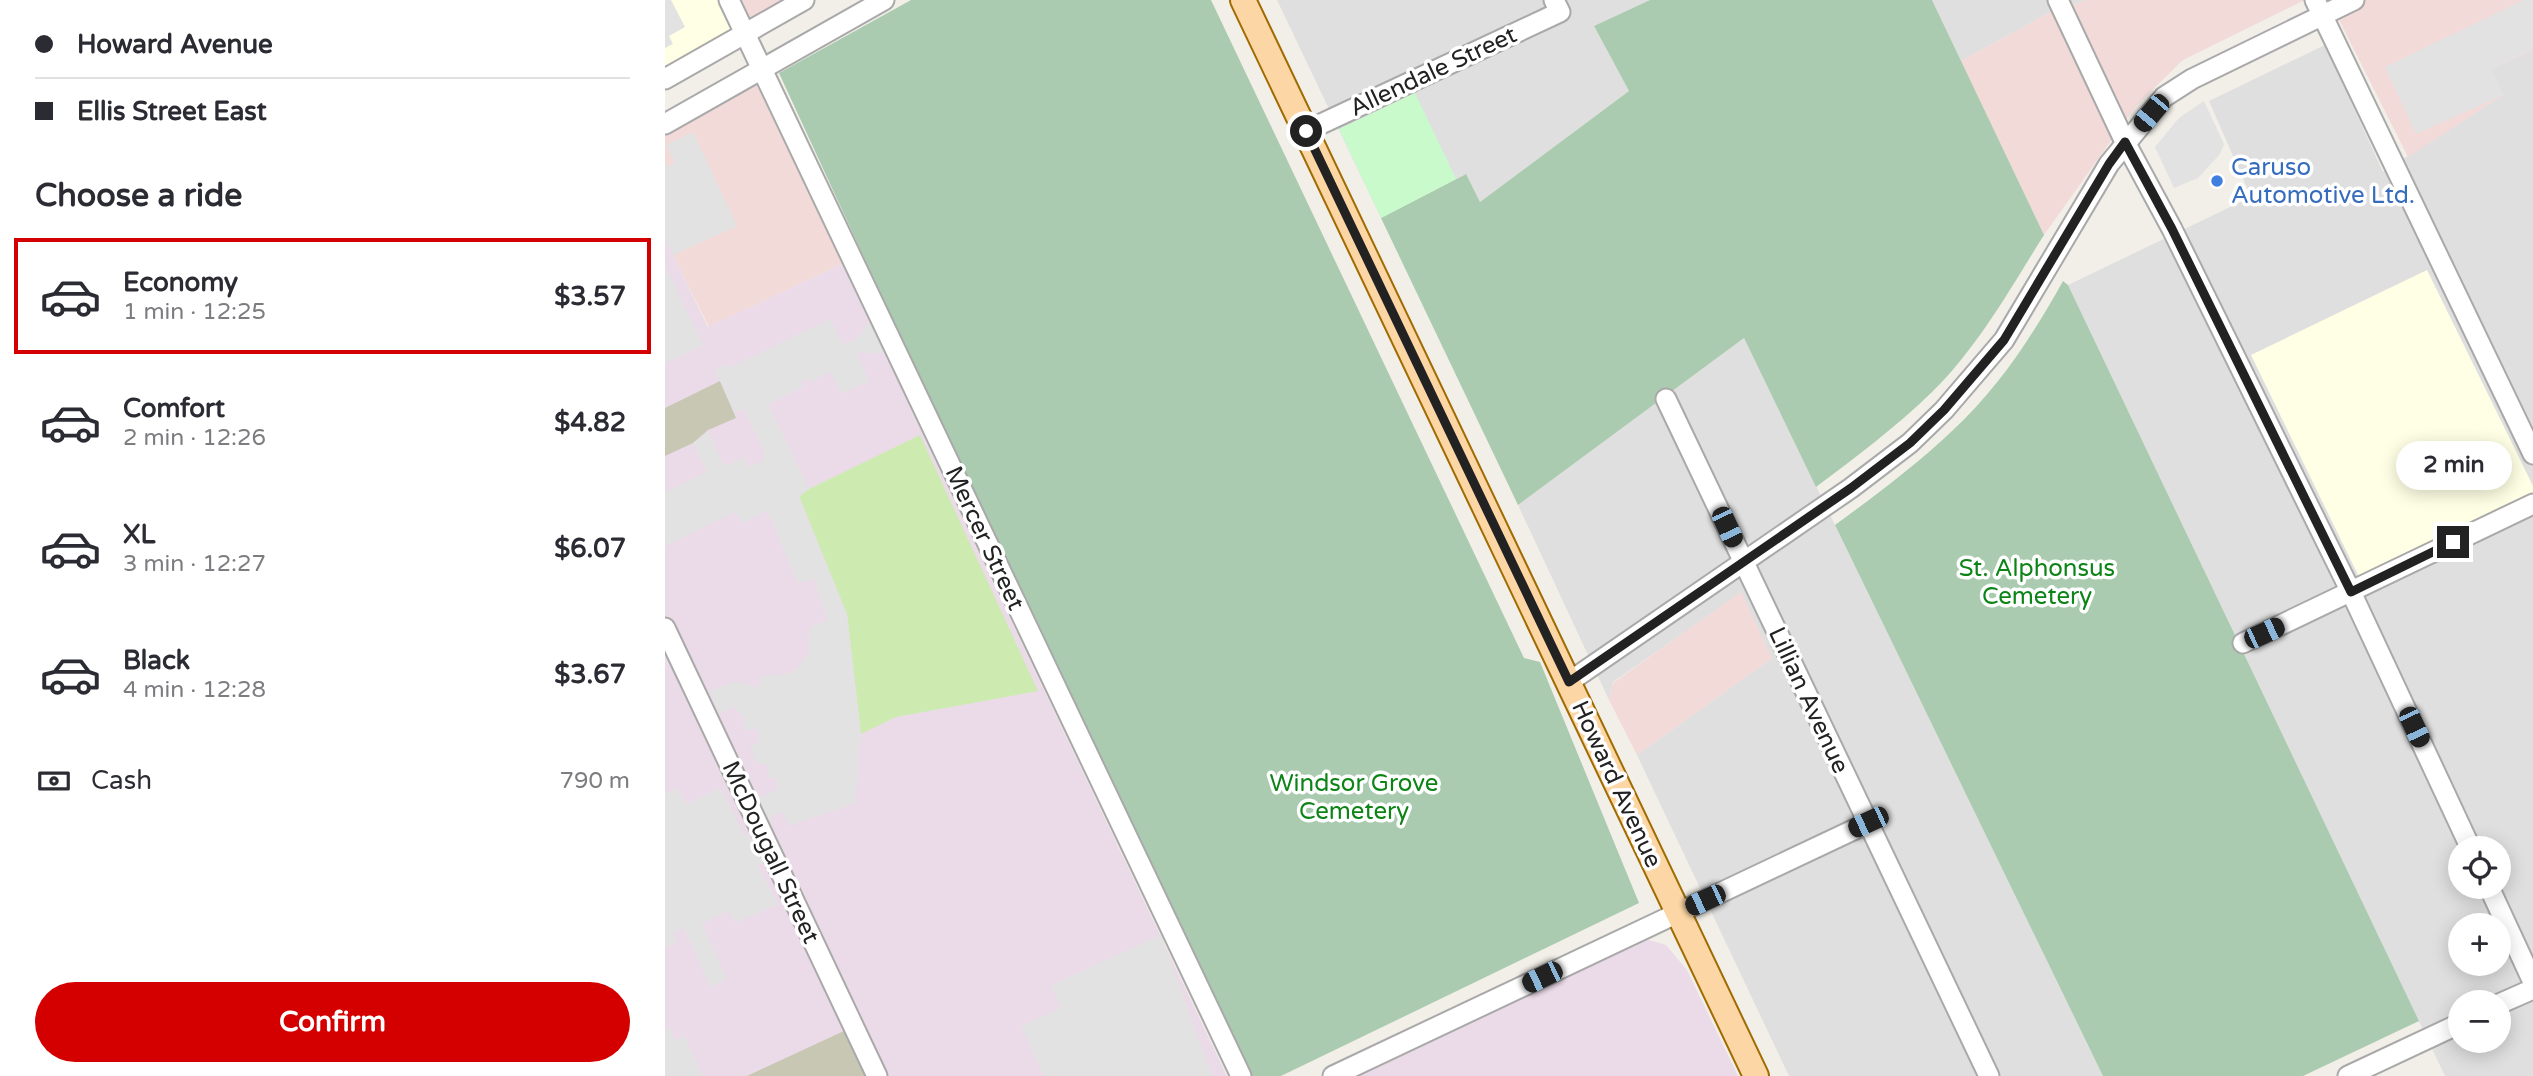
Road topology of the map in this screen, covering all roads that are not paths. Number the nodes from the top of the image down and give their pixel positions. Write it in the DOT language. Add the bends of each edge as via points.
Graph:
graph roads {
  1 [pos="729,0"];
  2 [pos="804,0"];
  3 [pos="884,0"];
  4 [pos="1243,0"];
  5 [pos="2058,0"];
  6 [pos="2354,0"];
  7 [pos="1557,6"];
  8 [pos="2319,8"];
  9 [pos="745,34"];
  10 [pos="761,69"];
  11 [pos="665,79"];
  12 [pos="665,124"];
  13 [pos="1306,131"];
  14 [pos="2125,142"];
  15 [pos="1666,399"];
  16 [pos="2533,454"];
  17 [pos="2533,504"];
  18 [pos="1744,561"];
  19 [pos="2351,592"];
  20 [pos="665,628"];
  21 [pos="2243,643"];
  22 [pos="1569,682"];
  23 [pos="1868,822"];
  24 [pos="2465,836"];
  25 [pos="2495,899"];
  26 [pos="1677,913"];
  27 [pos="2533,982"];
  28 [pos="2533,989"];
  29 [pos="2511,999"];
  30 [pos="2448,1029"];
  31 [pos="877,1076"];
  32 [pos="1241,1076"];
  33 [pos="1333,1076"];
  34 [pos="1756,1076"];
  35 [pos="1989,1076"];
  36 [pos="2348,1076"];
  1 -- 9 [label="street, Mercer Street"];
  2 -- 9 [label="street"];
  3 -- 10 [label="street"];
  4 -- 13 [label="main road, Howard Avenue"];
  5 -- 14 [label="street"];
  6 -- 8 [label="street"];
  7 -- 13 [label="street, Allendale Street"];
  8 -- 14 [label="street" via="2164,97"];
  8 -- 16 [label="street"];
  9 -- 10 [label="street, Mercer Street"];
  9 -- 11 [label="street"];
  10 -- 12 [label="street"];
  10 -- 32 [label="street, Mercer Street"];
  13 -- 22 [label="main road, Howard Avenue"];
  14 -- 18 [label="street" via="2004,340 1944,410 1851,488"];
  14 -- 19 [label="street"];
  15 -- 18 [label="street, Lillian Avenue"];
  17 -- 19 [label="street"];
  18 -- 22 [label="street"];
  18 -- 23 [label="street, Lillian Avenue"];
  19 -- 21 [label="street"];
  19 -- 24 [label="street"];
  20 -- 31 [label="street, McDougall Street"];
  22 -- 26 [label="main road, Howard Avenue"];
  23 -- 26 [label="street"];
  23 -- 35 [label="street, Lillian Avenue"];
  25 -- 27 [label="street"];
  26 -- 33 [label="street"];
  26 -- 34 [label="main road, Howard Avenue"];
  28 -- 29 [label="street"];
  30 -- 36 [label="street"];
}
